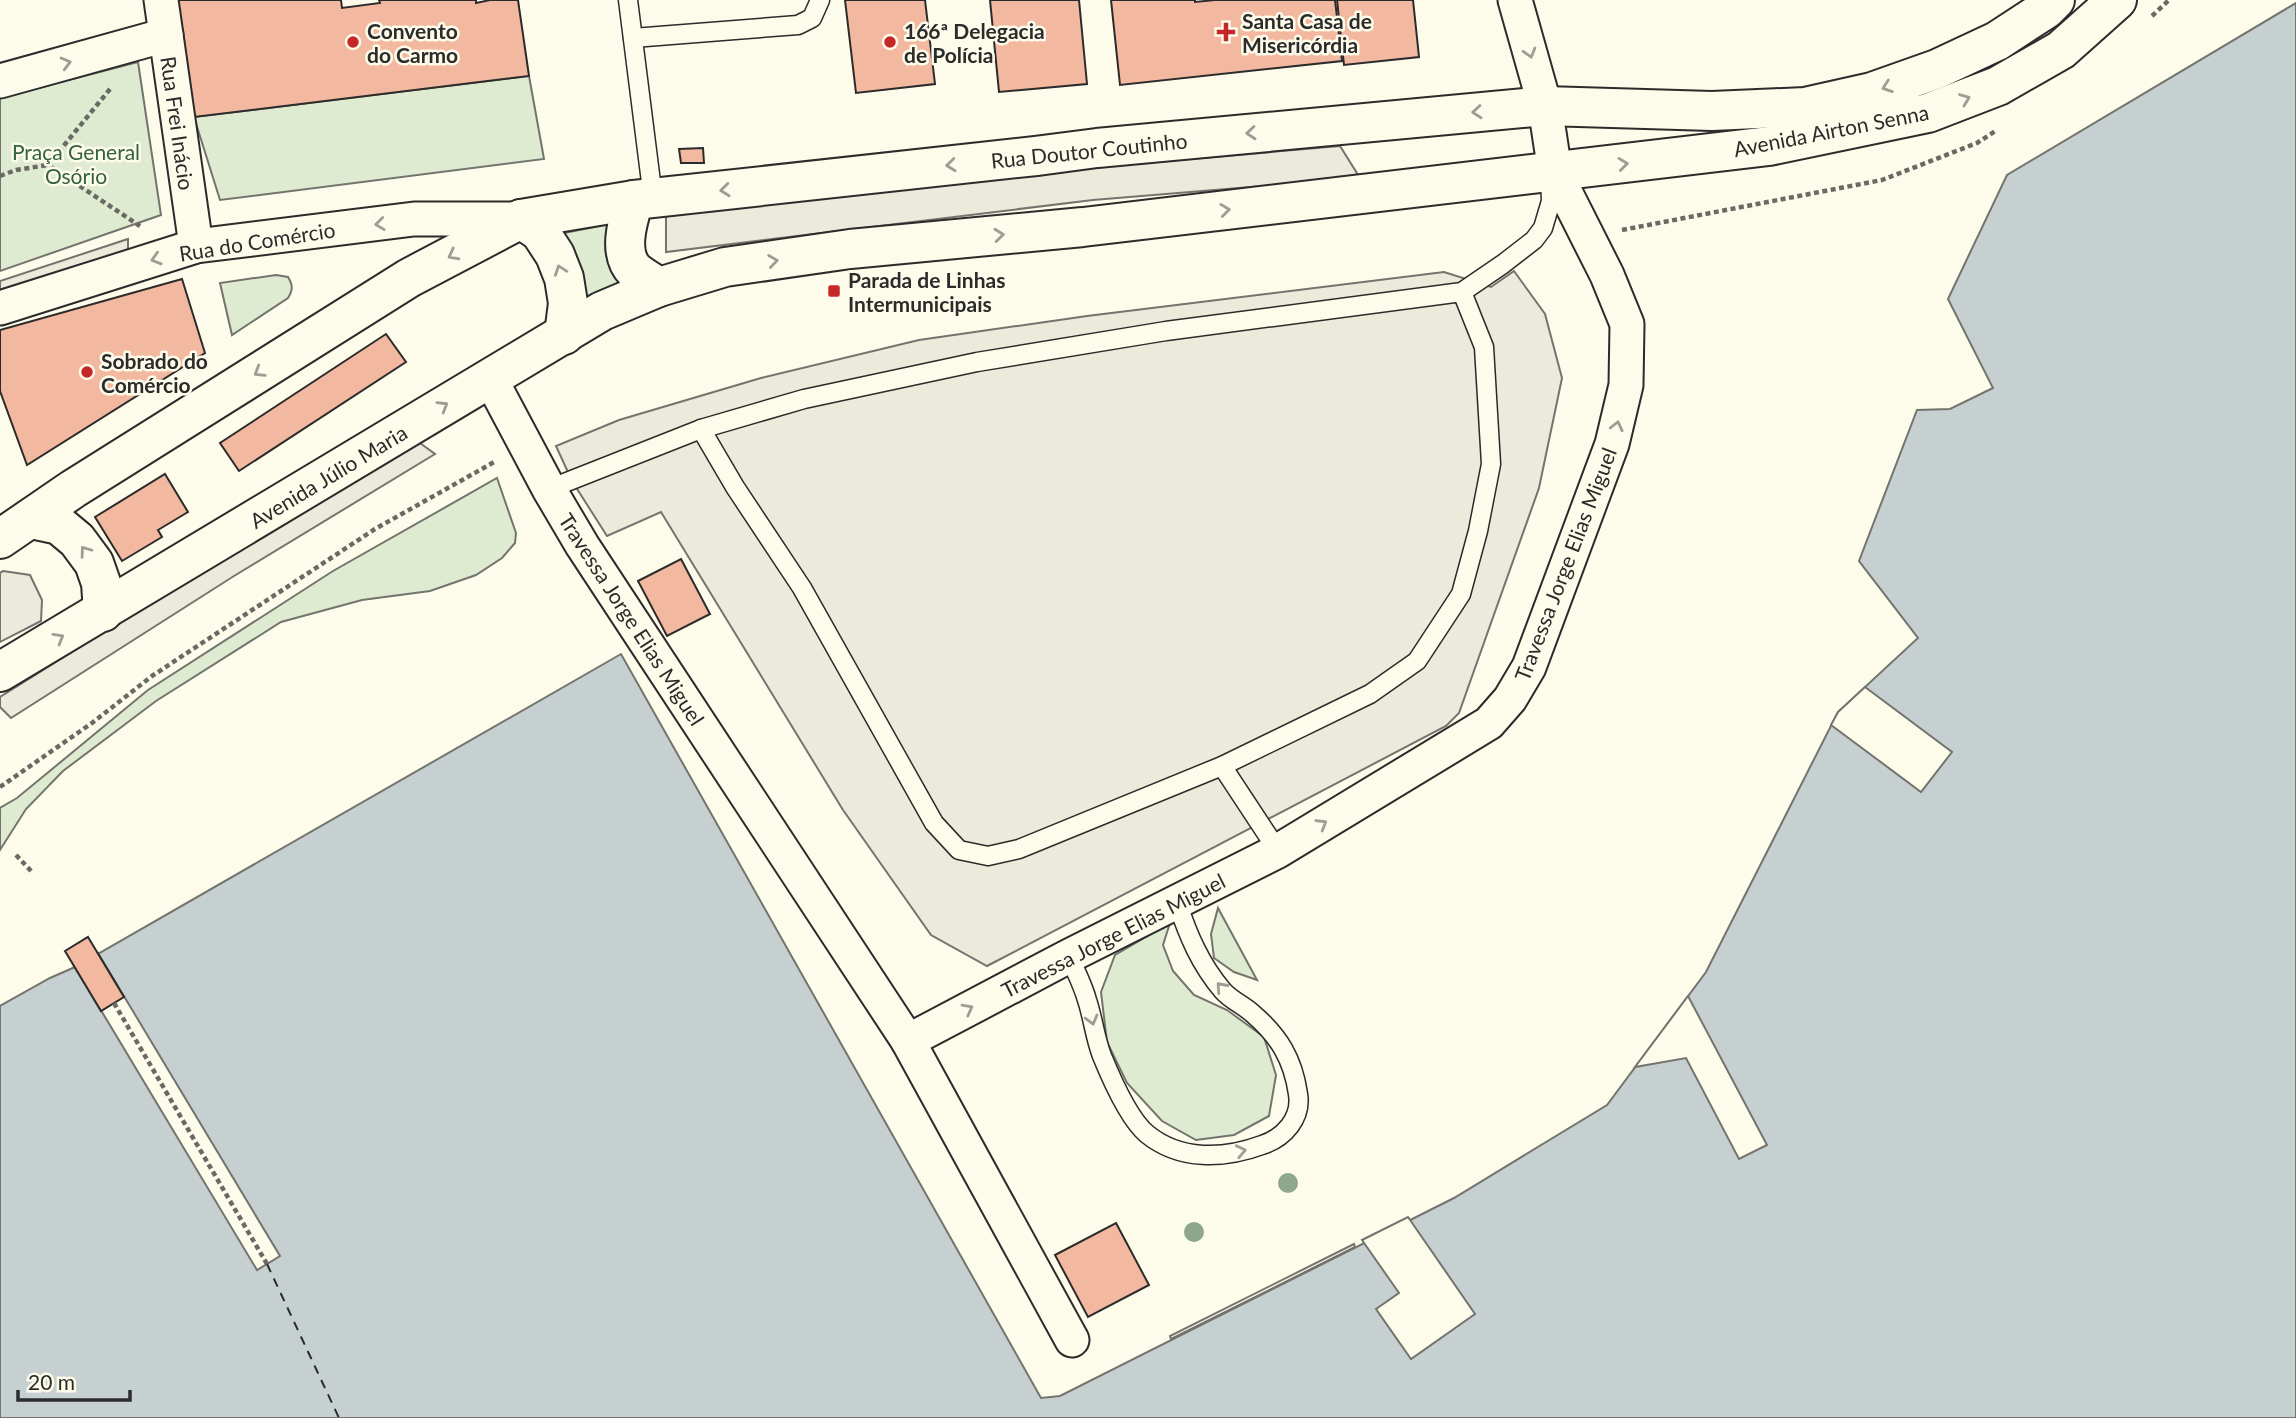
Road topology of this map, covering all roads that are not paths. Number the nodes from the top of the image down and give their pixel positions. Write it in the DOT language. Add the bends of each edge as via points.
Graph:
graph roads {
  1 [pos="161,0"];
  2 [pos="628,0"];
  3 [pos="820,0"];
  4 [pos="1515,0"];
  5 [pos="2055,0"];
  6 [pos="2117,0"];
  7 [pos="166,36"];
  8 [pos="633,38"];
  9 [pos="0,81"];
  10 [pos="1545,106"];
  11 [pos="1552,172"];
  12 [pos="643,199"];
  13 [pos="521,219"];
  14 [pos="196,246"];
  15 [pos="659,287"];
  16 [pos="1462,292"];
  17 [pos="0,307"];
  18 [pos="564,335"];
  19 [pos="490,378"];
  20 [pos="701,429"];
  21 [pos="549,489"];
  22 [pos="15,529"];
  23 [pos="103,612"];
  24 [pos="0,672"];
  25 [pos="1222,766"];
  26 [pos="1278,851"];
  27 [pos="1177,902"];
  28 [pos="1069,956"];
  29 [pos="908,1041"];
  30 [pos="1072,1340"];
  1 -- 7 [label="street, Rua Frei Inácio"];
  2 -- 8 [label="lane"];
  3 -- 8 [label="lane" via="812,18 798,25"];
  4 -- 10 [label="street, Travessa Jorge Elias Miguel, one-way"];
  5 -- 10 [label="main road, Avenida Airton Senna, one-way" via="1997,41 1937,69 1872,92 1805,107 1712,111"];
  11 -- 6 [label="main road, Avenida Airton Senna, one-way" via="1769,146 1928,113 1998,86 2061,50"];
  9 -- 7 [label="street, one-way"];
  7 -- 14 [label="street, Rua Frei Inácio"];
  8 -- 12 [label="lane"];
  10 -- 11 [label="street, Travessa Jorge Elias Miguel"];
  10 -- 12 [label="main road, Rua Doutor Coutinho, one-way" via="1097,148"];
  15 -- 11 [label="main road, one-way" via="725,267 850,250"];
  11 -- 16 [label="lane" via="1551,201 1543,228 1534,240"];
  26 -- 11 [label="street, Travessa Jorge Elias Miguel, one-way" via="1489,723 1529,667 1612,444 1626,385 1627,324"];
  12 -- 13 [label="main road"];
  12 -- 15 [label="main road" via="626,227 625,247 633,269"];
  13 -- 14 [label="street, Rua do Comércio, one-way" via="414,219"];
  18 -- 13 [label="main road, one-way" via="568,303 564,278 540,232"];
  13 -- 22 [label="main road, one-way" via="409,278"];
  14 -- 17 [label="street, Rua do Comércio, one-way"];
  15 -- 18 [label="main road, Avenida Júlio Maria" via="602,311"];
  16 -- 20 [label="lane" via="1166,331 977,362 804,399"];
  16 -- 25 [label="lane" via="1484,347 1491,464 1461,594 1417,661 1370,694"];
  18 -- 19 [label="main road, Avenida Júlio Maria"];
  19 -- 21 [label="street, Travessa Jorge Elias Miguel"];
  23 -- 19 [label="main road, Avenida Júlio Maria, one-way"];
  20 -- 21 [label="lane"];
  20 -- 25 [label="lane" via="802,587 934,823 959,850 988,856 1019,849"];
  21 -- 29 [label="street, Travessa Jorge Elias Miguel"];
  23 -- 22 [label="main road, one-way" via="94,563 77,540 59,525"];
  24 -- 23 [label="main road, Avenida Júlio Maria, one-way"];
  25 -- 26 [label="lane"];
  26 -- 27 [label="street, Travessa Jorge Elias Miguel"];
  27 -- 28 [label="street, Travessa Jorge Elias Miguel"];
  28 -- 27 [label="lane, one-way" via="1087,997 1101,1054 1145,1133 1174,1151 1208,1156 1244,1152 1273,1141 1293,1123 1299,1098 1293,1065 1280,1042 1206,971"];
  29 -- 28 [label="street, Travessa Jorge Elias Miguel, one-way"];
  29 -- 30 [label="street"];
}
